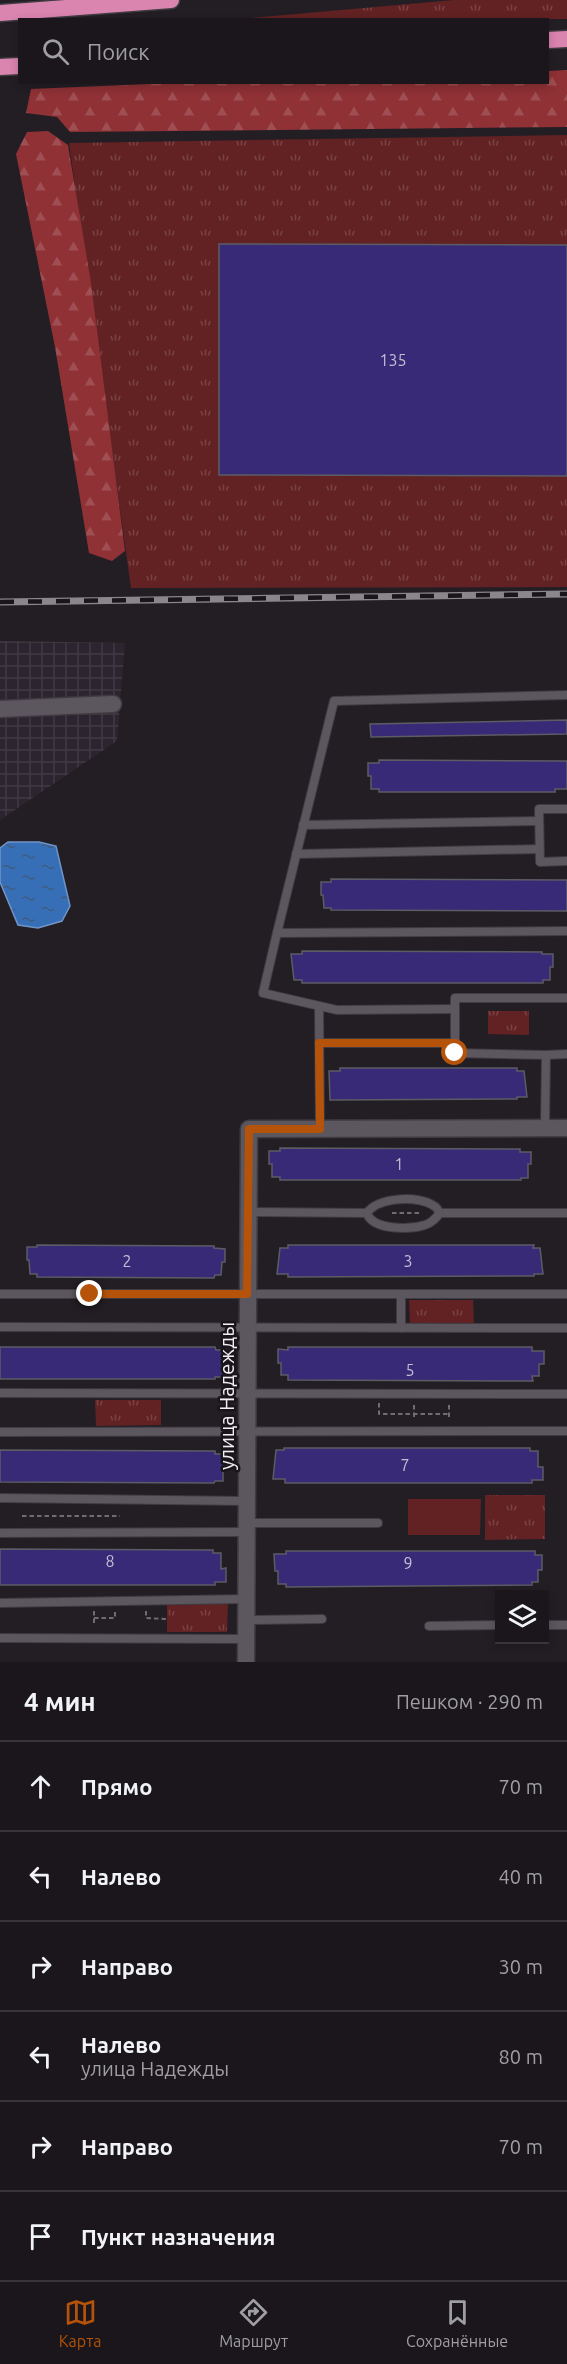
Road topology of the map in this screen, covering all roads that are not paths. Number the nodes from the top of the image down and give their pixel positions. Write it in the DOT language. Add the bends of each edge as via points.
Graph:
graph roads {
  1 [pos="171,0"];
  2 [pos="0,13"];
  3 [pos="567,39"];
  4 [pos="549,40"];
  5 [pos="18,66"];
  6 [pos="0,67"];
  7 [pos="567,694"];
  8 [pos="113,704"];
  9 [pos="0,709"];
  10 [pos="567,809"];
  11 [pos="539,820"];
  12 [pos="303,825"];
  13 [pos="539,849"];
  14 [pos="297,854"];
  15 [pos="567,861"];
  16 [pos="567,931"];
  17 [pos="277,933"];
  18 [pos="567,998"];
  19 [pos="320,1006"];
  20 [pos="455,1009"];
  21 [pos="319,1043"];
  22 [pos="455,1043"];
  23 [pos="567,1054"];
  24 [pos="546,1055"];
  25 [pos="545,1127"];
  26 [pos="567,1128"];
  27 [pos="320,1129"];
  28 [pos="248,1212"];
  29 [pos="367,1213"];
  30 [pos="441,1213"];
  31 [pos="567,1213"];
  32 [pos="0,1294"];
  33 [pos="247,1294"];
  34 [pos="401,1294"];
  35 [pos="567,1294"];
  36 [pos="0,1327"];
  37 [pos="247,1328"];
  38 [pos="401,1328"];
  39 [pos="567,1328"];
  40 [pos="0,1393"];
  41 [pos="567,1394"];
  42 [pos="246,1395"];
  43 [pos="567,1431"];
  44 [pos="0,1432"];
  45 [pos="246,1432"];
  46 [pos="0,1498"];
  47 [pos="246,1501"];
  48 [pos="378,1523"];
  49 [pos="246,1527"];
  50 [pos="0,1533"];
  51 [pos="246,1599"];
  52 [pos="0,1603"];
  53 [pos="322,1619"];
  54 [pos="246,1620"];
  55 [pos="495,1625"];
  56 [pos="549,1625"];
  57 [pos="567,1625"];
  58 [pos="429,1626"];
  59 [pos="0,1638"];
  60 [pos="246,1639"];
  61 [pos="246,1662"];
  1 -- 2 [label="highway"];
  3 -- 4 [label="highway"];
  5 -- 6 [label="highway"];
  7 -- 12 [label="lane" via="334,701"];
  8 -- 9 [label="street"];
  10 -- 11 [label="lane" via="539,809"];
  11 -- 12 [label="lane"];
  11 -- 13 [label="lane"];
  12 -- 14 [label="lane"];
  13 -- 14 [label="lane"];
  13 -- 15 [label="lane" via="540,862"];
  14 -- 17 [label="lane"];
  16 -- 17 [label="lane"];
  17 -- 19 [label="lane" via="263,993"];
  18 -- 20 [label="lane" via="455,998"];
  19 -- 20 [label="lane" via="338,1010"];
  19 -- 21 [label="lane"];
  20 -- 22 [label="lane"];
  21 -- 22 [label="lane"];
  21 -- 27 [label="lane"];
  22 -- 24 [label="lane" via="455,1053"];
  23 -- 24 [label="lane"];
  24 -- 25 [label="lane"];
  25 -- 26 [label="street"];
  25 -- 27 [label="street"];
  27 -- 28 [label="street, улица Надежды" via="249,1129"];
  28 -- 29 [label="lane"];
  28 -- 33 [label="street, улица Надежды"];
  29 -- 30 [label="lane" via="384,1200 417,1200 434,1205"];
  29 -- 30 [label="lane" via="369,1220 387,1227 423,1226"];
  30 -- 31 [label="lane"];
  32 -- 33 [label="lane"];
  33 -- 34 [label="lane"];
  33 -- 37 [label="street, улица Надежды"];
  34 -- 35 [label="lane"];
  34 -- 38 [label="lane"];
  36 -- 37 [label="lane"];
  37 -- 38 [label="lane"];
  37 -- 42 [label="street, улица Надежды"];
  38 -- 39 [label="lane"];
  40 -- 42 [label="lane"];
  41 -- 42 [label="lane"];
  42 -- 45 [label="street, улица Надежды"];
  43 -- 45 [label="lane"];
  44 -- 45 [label="lane"];
  45 -- 47 [label="street, улица Надежды"];
  46 -- 47 [label="lane"];
  47 -- 49 [label="street, улица Надежды"];
  48 -- 49 [label="lane"];
  49 -- 50 [label="lane"];
  49 -- 51 [label="street, улица Надежды"];
  51 -- 52 [label="lane"];
  51 -- 54 [label="street, улица Надежды"];
  53 -- 54 [label="lane"];
  54 -- 60 [label="street, улица Надежды"];
  55 -- 58 [label="lane"];
  56 -- 57 [label="lane"];
  59 -- 60 [label="lane"];
  60 -- 61 [label="street, улица Надежды"];
}
